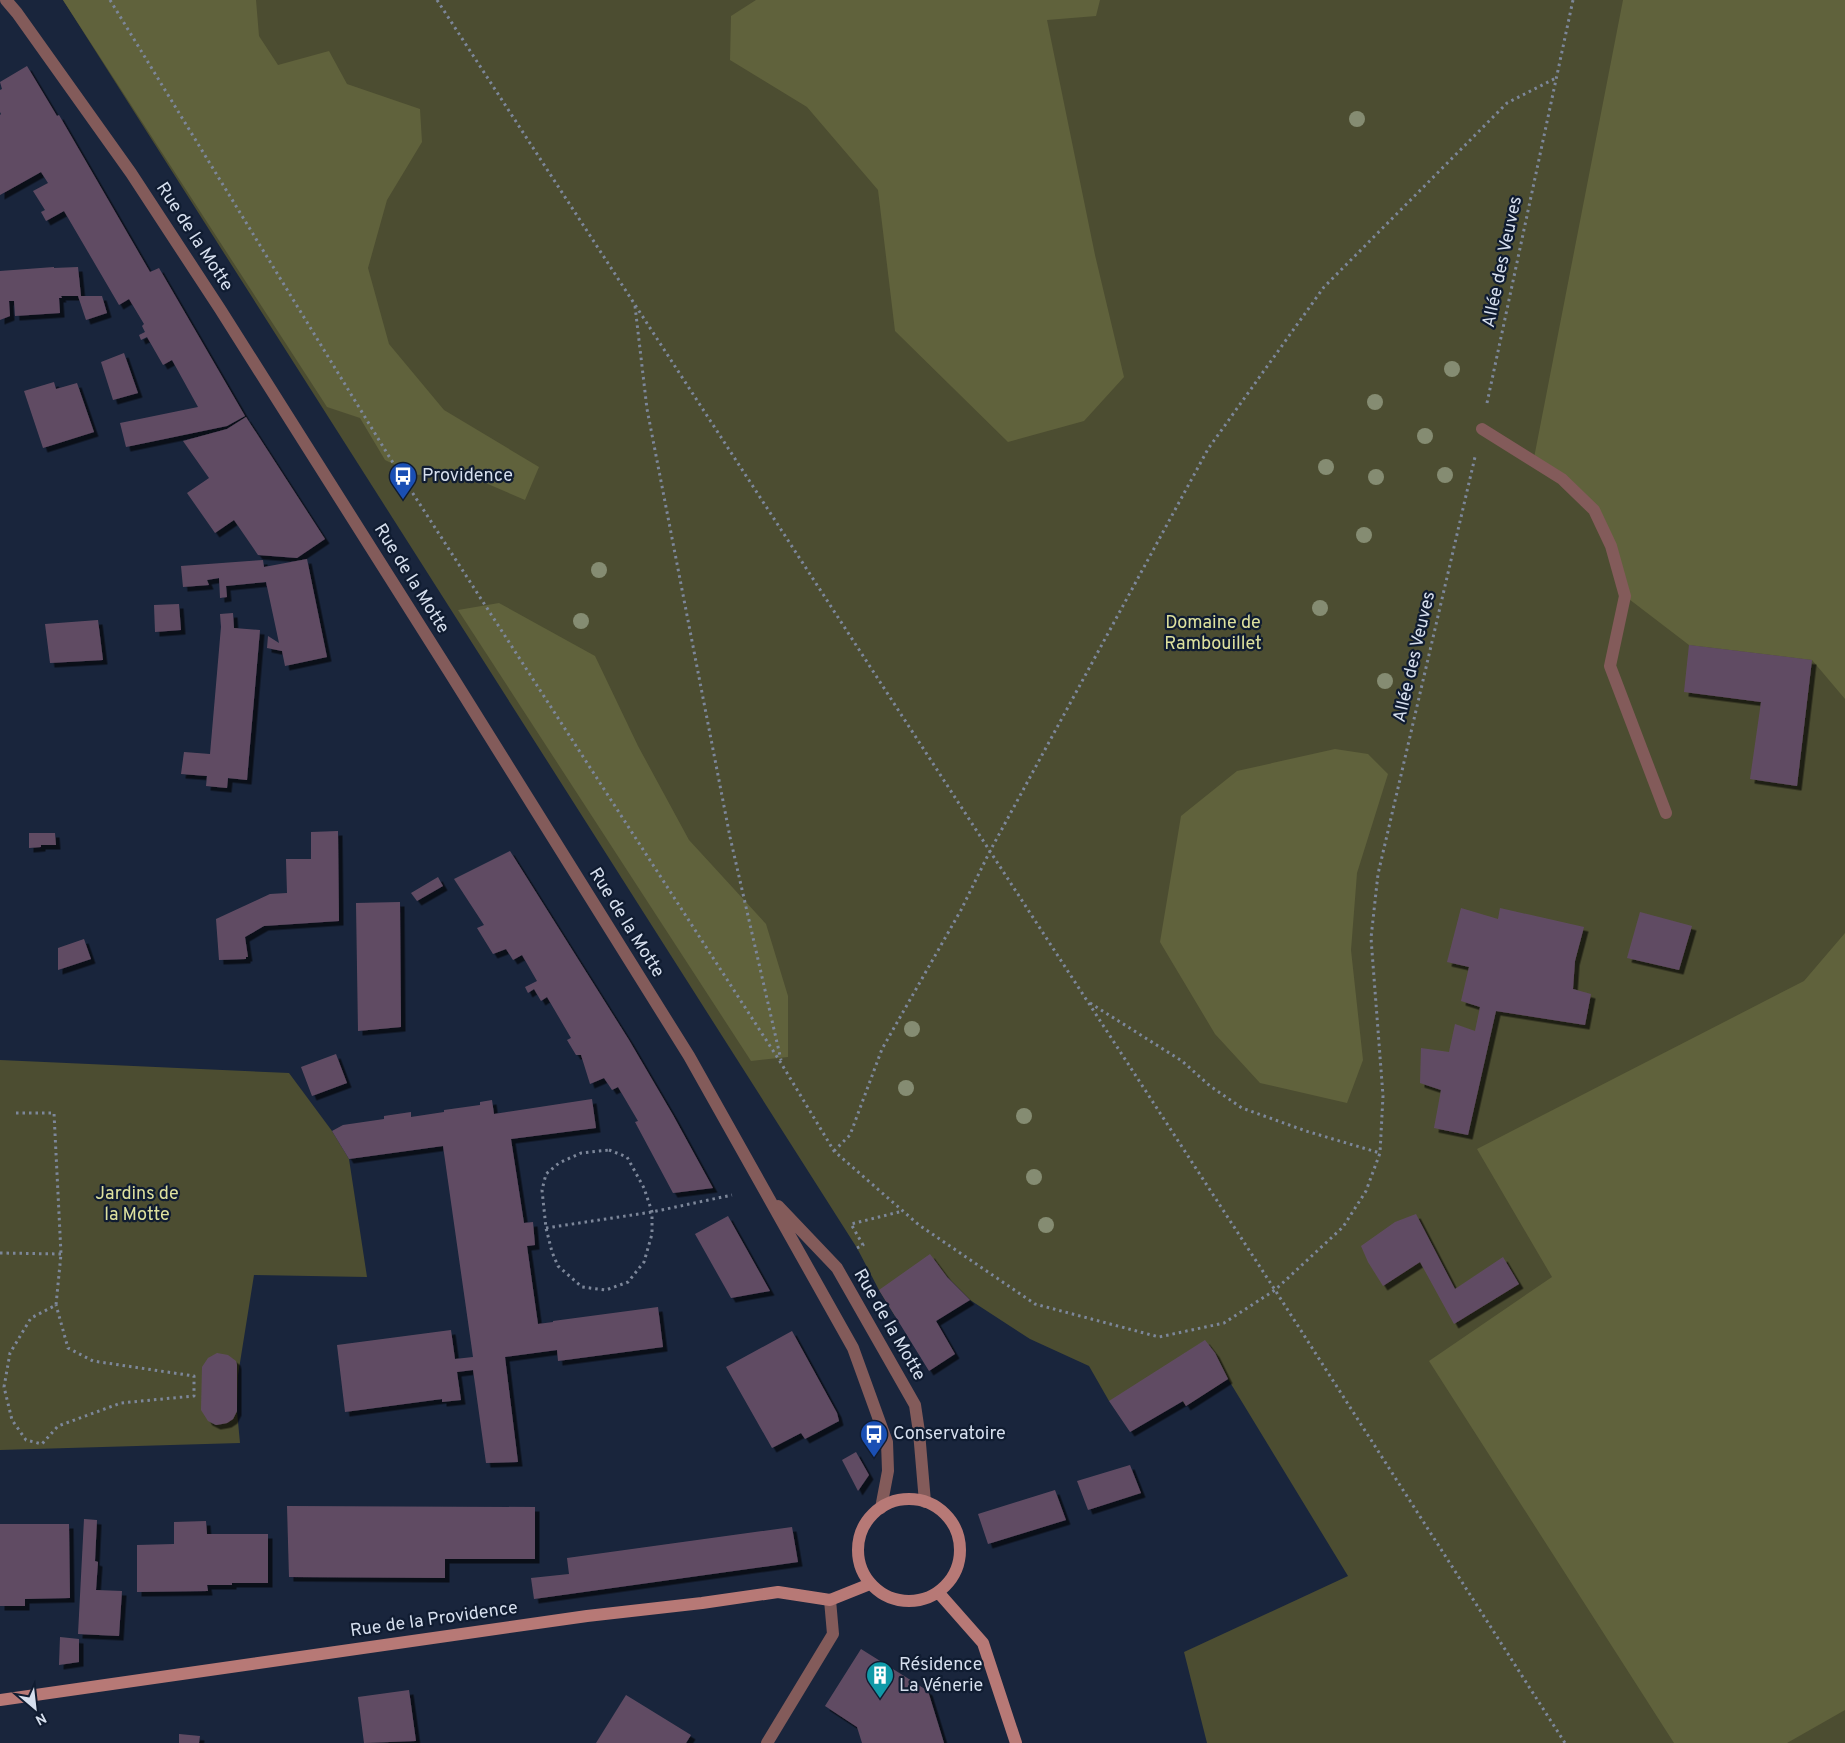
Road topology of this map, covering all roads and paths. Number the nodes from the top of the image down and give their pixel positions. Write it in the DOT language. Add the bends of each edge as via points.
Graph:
graph roads {
  1 [pos="6,0"];
  2 [pos="110,0"];
  3 [pos="437,0"];
  4 [pos="1573,0"];
  5 [pos="1557,78"];
  6 [pos="635,305"];
  7 [pos="1482,429"];
  8 [pos="1666,813"];
  9 [pos="990,851"];
  10 [pos="1087,1001"];
  11 [pos="781,1063"];
  12 [pos="16,1113"];
  13 [pos="834,1151"];
  14 [pos="1380,1152"];
  15 [pos="765,1192"];
  16 [pos="732,1194"];
  17 [pos="903,1211"];
  18 [pos="652,1212"];
  19 [pos="546,1228"];
  20 [pos="857,1248"];
  21 [pos="0,1253"];
  22 [pos="61,1254"];
  23 [pos="1275,1290"];
  24 [pos="56,1305"];
  25 [pos="925,1502"];
  26 [pos="881,1508"];
  27 [pos="870,1584"];
  28 [pos="938,1592"];
  29 [pos="830,1600"];
  30 [pos="0,1700"];
  31 [pos="768,1743"];
  32 [pos="1016,1743"];
  33 [pos="1565,1743"];
  1 -- 15 [label="street, Rue de la Motte" via="131,173 220,310 683,1048"];
  2 -- 11 [label="path, Allée des Veuves" via="390,458"];
  3 -- 6 [label="path"];
  4 -- 5 [label="path, Allée des Veuves"];
  5 -- 7 [label="path, Allée des Veuves"];
  5 -- 9 [label="path" via="1507,103 1324,287 1208,449"];
  6 -- 9 [label="path"];
  6 -- 11 [label="path" via="647,409 730,838"];
  7 -- 8 [label="street" via="1562,479 1594,510 1610,546 1625,596 1610,666"];
  7 -- 14 [label="path, Allée des Veuves" via="1378,874 1371,938 1384,1096"];
  9 -- 10 [label="path"];
  9 -- 13 [label="path" via="961,910 882,1049 850,1135"];
  10 -- 14 [label="path" via="1182,1061 1242,1108"];
  10 -- 23 [label="path"];
  11 -- 13 [label="path, Allée des Veuves"];
  12 -- 22 [label="path" via="54,1113"];
  13 -- 17 [label="path, Allée des Veuves"];
  14 -- 23 [label="path, Allée des Veuves" via="1366,1191 1344,1227"];
  15 -- 25 [label="street, Rue de la Motte" via="837,1268 915,1405"];
  15 -- 26 [label="street, Rue de la Motte" via="853,1348 887,1442 888,1471"];
  16 -- 18 [label="path"];
  17 -- 20 [label="path" via="851,1224 863,1245"];
  17 -- 23 [label="path, Allée des Veuves" via="1036,1304 1159,1337 1224,1323"];
  18 -- 19 [label="path"];
  18 -- 19 [label="path" via="652,1234 644,1262 628,1282 606,1290 582,1287 558,1266"];
  18 -- 19 [label="path" via="644,1188 627,1157 609,1150 581,1153 559,1163 546,1174 542,1190"];
  21 -- 22 [label="path"];
  22 -- 24 [label="path"];
  23 -- 33 [label="path"];
  24 -- 24 [label="path" via="68,1348 93,1361 194,1376 194,1396 121,1403 58,1426 42,1444 26,1440 12,1420 4,1387 10,1353 31,1318"];
  25 -- 26 [label="main road" via="902,1500"];
  25 -- 28 [label="main road" via="939,1509 958,1535 957,1567"];
  26 -- 27 [label="main road" via="868,1519 860,1534 861,1569"];
  27 -- 28 [label="main road" via="895,1599 910,1601"];
  27 -- 29 [label="main road"];
  28 -- 32 [label="main road" via="982,1643"];
  29 -- 30 [label="main road, Rue de la Providence" via="778,1592"];
  29 -- 31 [label="street" via="833,1634"];
}
